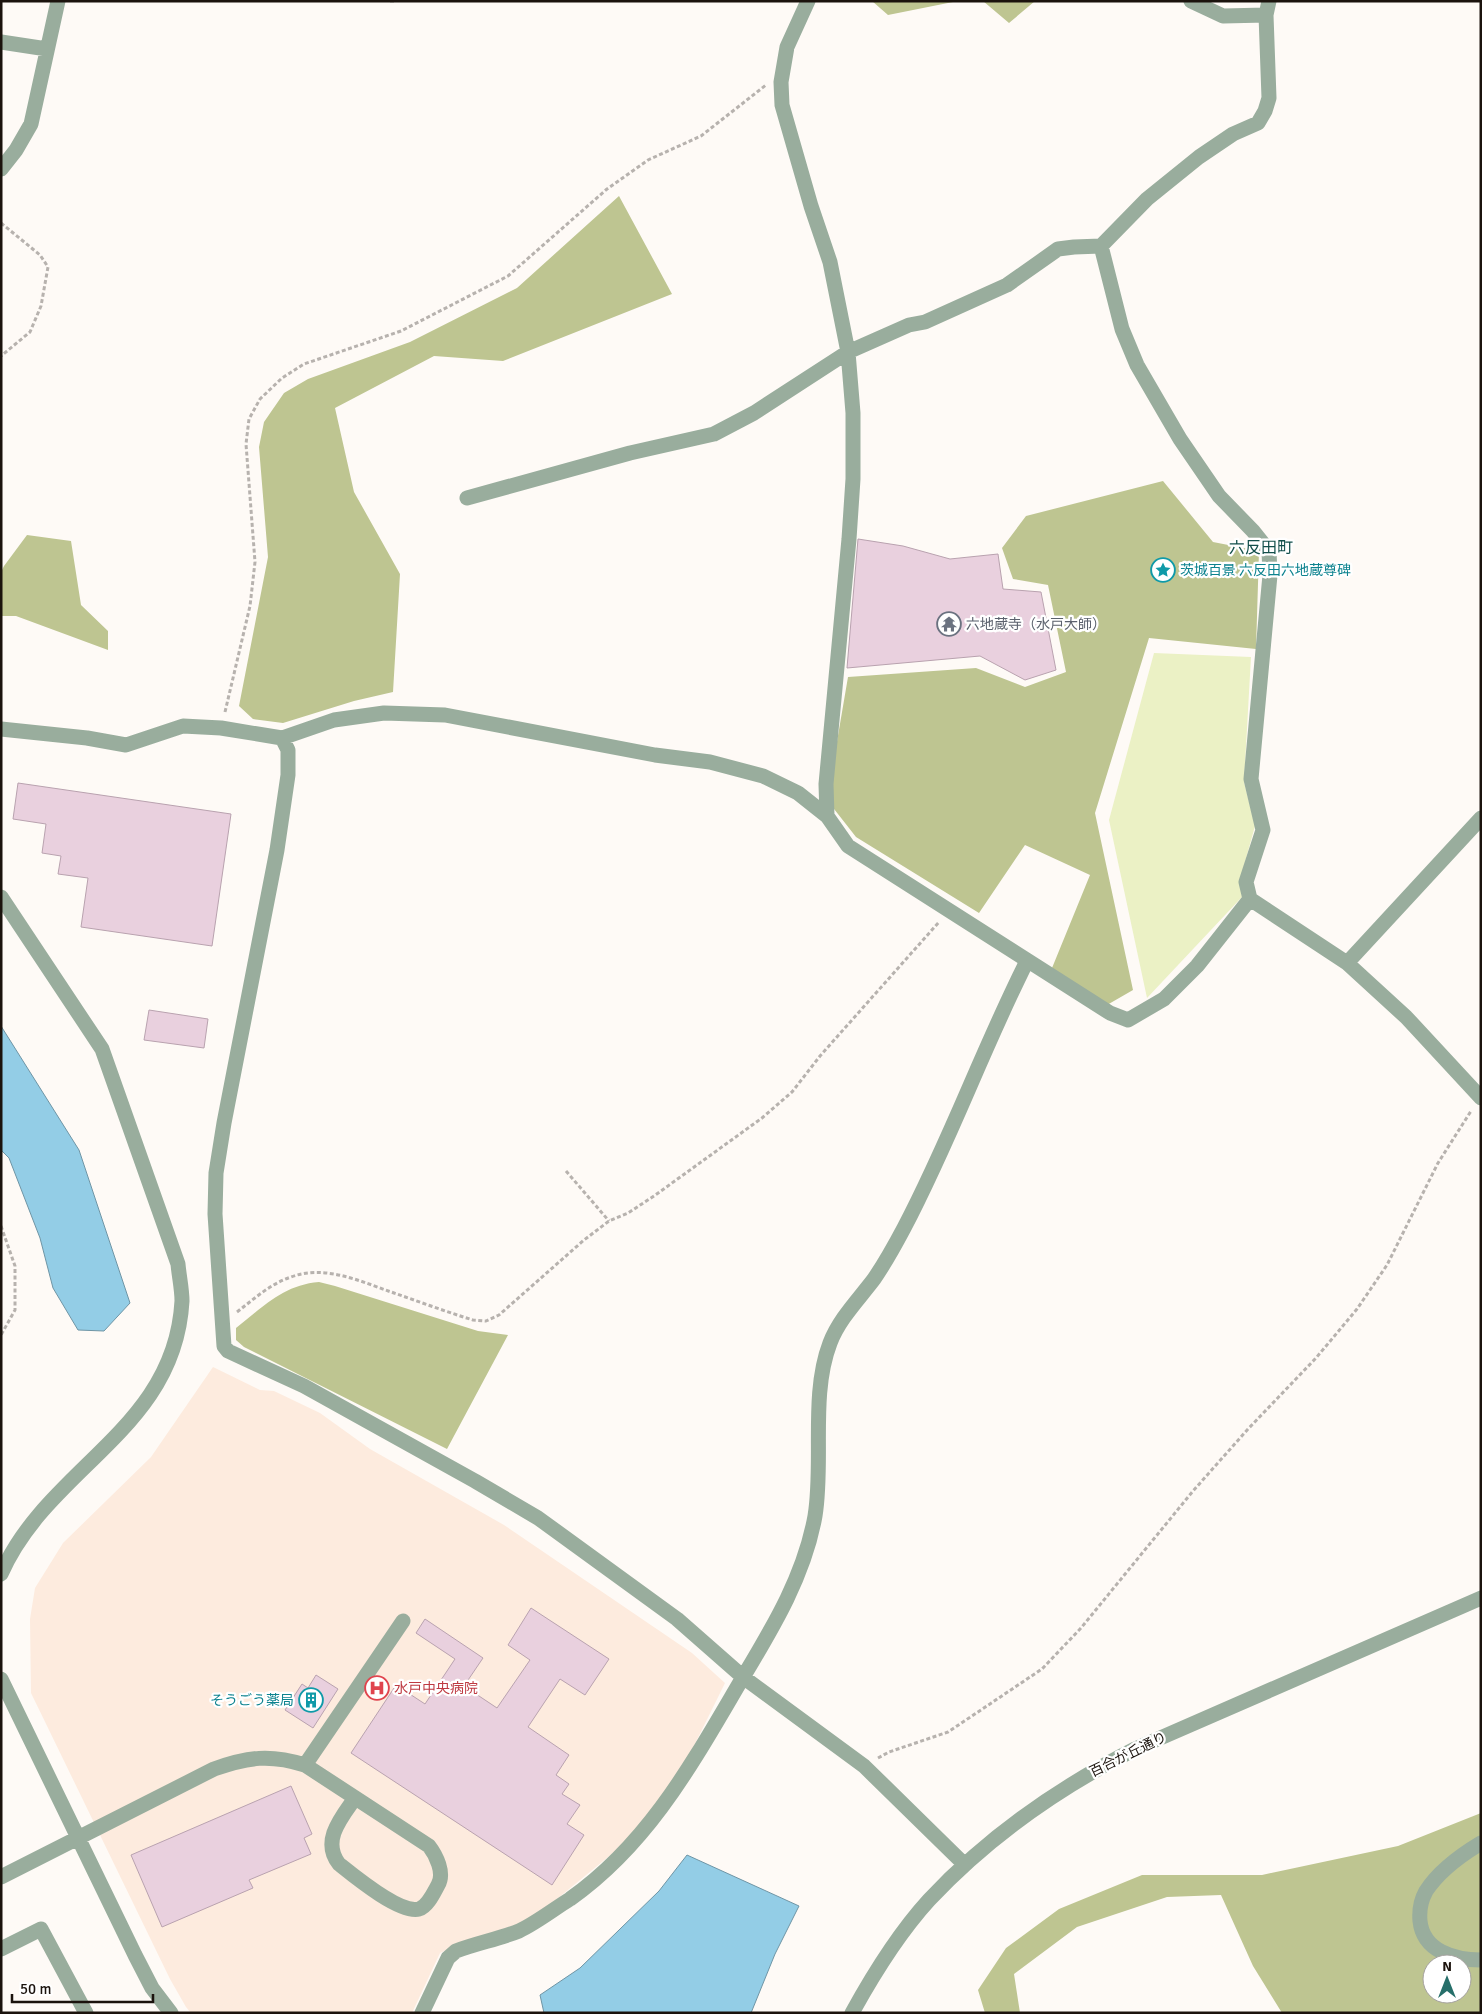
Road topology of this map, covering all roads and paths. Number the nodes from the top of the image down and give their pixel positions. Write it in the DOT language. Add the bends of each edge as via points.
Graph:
graph roads {
  1 [pos="58,1"];
  2 [pos="808,1"];
  3 [pos="1191,1"];
  4 [pos="1267,8"];
  5 [pos="1,42"];
  6 [pos="46,49"];
  7 [pos="781,82"];
  8 [pos="1,169"];
  9 [pos="1,223"];
  10 [pos="1101,246"];
  11 [pos="848,352"];
  12 [pos="1,356"];
  13 [pos="466,498"];
  14 [pos="221,728"];
  15 [pos="1,729"];
  16 [pos="282,738"];
  17 [pos="827,816"];
  18 [pos="1481,818"];
  19 [pos="1,897"];
  20 [pos="1250,899"];
  21 [pos="949,911"];
  22 [pos="1027,961"];
  23 [pos="1347,963"];
  24 [pos="1480,1097"];
  25 [pos="566,1171"];
  26 [pos="609,1221"];
  27 [pos="1,1226"];
  28 [pos="223,1323"];
  29 [pos="1,1335"];
  30 [pos="1,1574"];
  31 [pos="1481,1598"];
  32 [pos="403,1621"];
  33 [pos="744,1677"];
  34 [pos="1,1679"];
  35 [pos="305,1765"];
  36 [pos="864,1766"];
  37 [pos="355,1798"];
  38 [pos="77,1838"];
  39 [pos="1481,1843"];
  40 [pos="964,1864"];
  41 [pos="1,1876"];
  42 [pos="1,1948"];
  43 [pos="1481,1960"];
  44 [pos="86,2013"];
  45 [pos="171,2013"];
  46 [pos="422,2013"];
  47 [pos="852,2013"];
  1 -- 6 [label="street"];
  2 -- 7 [label="street" via="787,47"];
  3 -- 4 [label="street" via="1223,16"];
  4 -- 10 [label="street" via="1270,98 1258,123 1233,134 1199,157 1147,198"];
  5 -- 6 [label="street"];
  6 -- 8 [label="street" via="31,124"];
  7 -- 11 [label="street" via="782,105 830,262"];
  7 -- 14 [label="path" via="766,85 701,136 648,160 607,189 508,276 400,331 304,364 282,378 260,399 249,419 246,444 255,562 250,606"];
  9 -- 12 [label="path" via="40,256 48,267 41,306 30,332"];
  10 -- 11 [label="street" via="1058,249 1008,284"];
  10 -- 20 [label="street" via="1122,329 1156,400 1219,496 1269,551 1270,575 1251,779 1263,830 1246,882"];
  11 -- 13 [label="street" via="754,413 714,434 630,453"];
  11 -- 17 [label="street" via="853,413 853,479 826,784"];
  14 -- 15 [label="street" via="183,726 126,745"];
  14 -- 16 [label="street"];
  16 -- 17 [label="street" via="334,720 384,713 445,715 637,752 710,762 763,776 798,792"];
  16 -- 28 [label="street" via="288,750 287,784 277,850 216,1173 215,1214"];
  17 -- 21 [label="street" via="848,846"];
  18 -- 23 [label="street"];
  19 -- 30 [label="street" via="102,1050 178,1264 182,1300 171,1358 157,1386 134,1418 42,1510 23,1534"];
  20 -- 22 [label="street" via="1197,966 1164,1000 1128,1020 1110,1013"];
  20 -- 23 [label="street"];
  21 -- 22 [label="street"];
  21 -- 26 [label="path" via="792,1092 762,1118 654,1196"];
  22 -- 33 [label="street" via="904,1229 830,1343 821,1384 816,1514 792,1590"];
  23 -- 24 [label="street" via="1406,1017"];
  24 -- 36 [label="path" via="1438,1163 1387,1265 1358,1309 1199,1484 1081,1628 1042,1669 948,1732 889,1752"];
  25 -- 26 [label="path"];
  26 -- 28 [label="path" via="510,1307 486,1320 466,1318 369,1284 321,1272 291,1276 270,1286"];
  27 -- 29 [label="path" via="15,1266 15,1310"];
  28 -- 33 [label="street" via="224,1346 228,1352 304,1386 538,1518 677,1619"];
  31 -- 40 [label="street, 百合が丘通り" via="1120,1757 1054,1795"];
  32 -- 35 [label="street"];
  33 -- 36 [label="street"];
  33 -- 46 [label="street" via="689,1770 656,1816 620,1855 572,1897 520,1930 456,1951 448,1958"];
  34 -- 38 [label="street"];
  35 -- 37 [label="street"];
  35 -- 38 [label="street" via="273,1758 232,1762"];
  36 -- 40 [label="street"];
  37 -- 37 [label="street" via="429,1846 434,1853 440,1882 420,1908 411,1909 389,1900 333,1857 334,1828"];
  38 -- 41 [label="street"];
  38 -- 45 [label="street" via="152,1988"];
  39 -- 43 [label="street" via="1437,1877 1426,1890 1419,1914 1425,1938 1434,1947 1463,1960"];
  40 -- 47 [label="street, 百合が丘通り" via="902,1933"];
  42 -- 44 [label="street" via="41,1929"];
}
